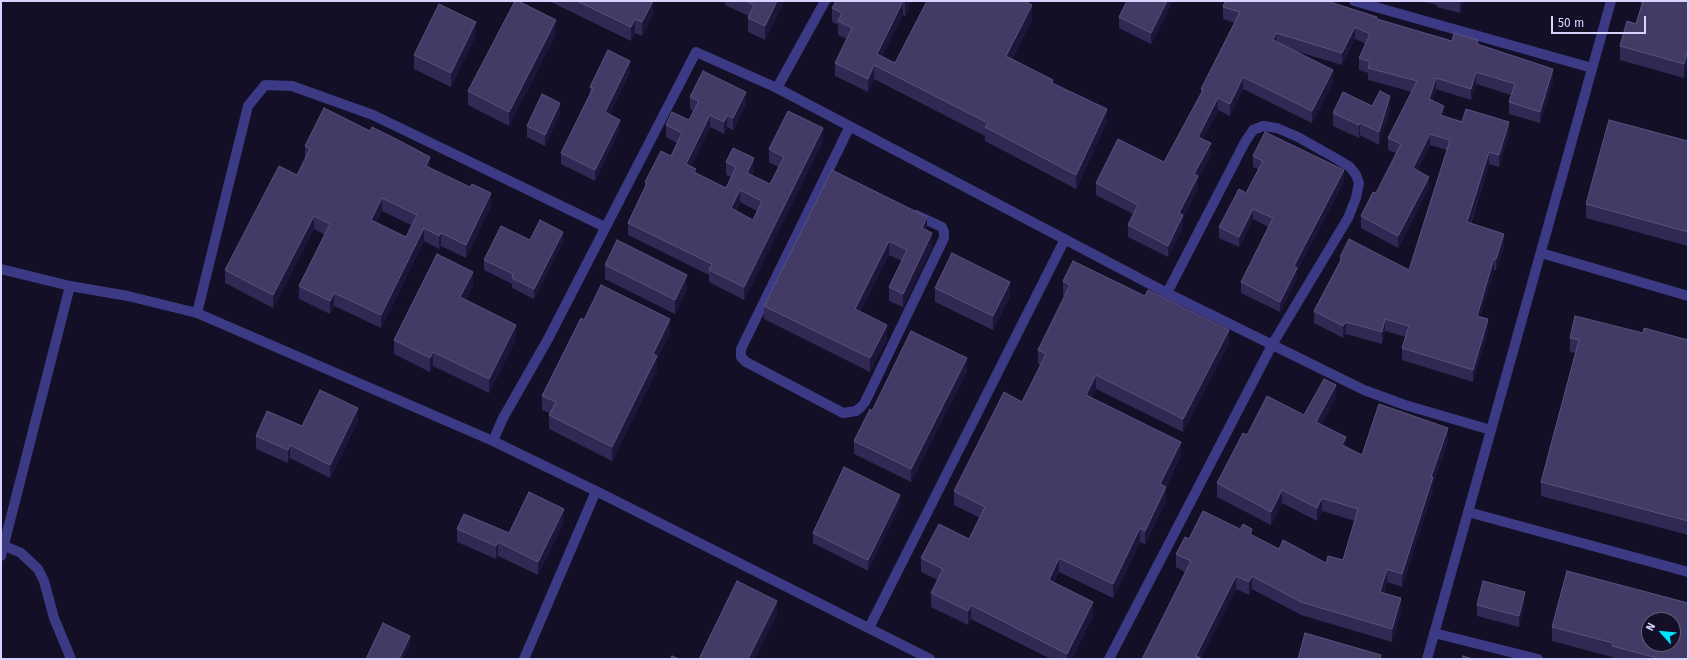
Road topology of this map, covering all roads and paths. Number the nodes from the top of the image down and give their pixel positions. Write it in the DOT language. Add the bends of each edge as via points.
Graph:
graph roads {
  1 [pos="825,1"];
  2 [pos="1354,1"];
  3 [pos="1611,1"];
  4 [pos="1592,68"];
  5 [pos="777,88"];
  6 [pos="850,126"];
  7 [pos="908,211"];
  8 [pos="605,227"];
  9 [pos="1065,239"];
  10 [pos="1541,253"];
  11 [pos="1,269"];
  12 [pos="70,286"];
  13 [pos="1167,293"];
  14 [pos="1688,296"];
  15 [pos="197,313"];
  16 [pos="1272,345"];
  17 [pos="1491,430"];
  18 [pos="493,441"];
  19 [pos="596,491"];
  20 [pos="1468,512"];
  21 [pos="4,546"];
  22 [pos="1,556"];
  23 [pos="1688,572"];
  24 [pos="869,628"];
  25 [pos="1434,633"];
  26 [pos="71,659"];
  27 [pos="524,659"];
  28 [pos="930,659"];
  29 [pos="1109,659"];
  30 [pos="1427,659"];
  31 [pos="1538,659"];
  1 -- 5 [label="street"];
  2 -- 4 [label="street"];
  3 -- 4 [label="street"];
  4 -- 10 [label="street"];
  5 -- 6 [label="street"];
  5 -- 8 [label="street" via="696,52"];
  6 -- 7 [label="street" via="832,172 741,349 740,357 843,413 856,411 865,402 944,238 942,228"];
  6 -- 9 [label="street"];
  8 -- 15 [label="street" via="373,115 292,86 265,85 248,106"];
  8 -- 18 [label="street"];
  9 -- 13 [label="street"];
  9 -- 24 [label="street"];
  10 -- 14 [label="street"];
  10 -- 17 [label="street"];
  11 -- 12 [label="street"];
  12 -- 15 [label="street" via="128,296"];
  12 -- 21 [label="street"];
  13 -- 16 [label="street"];
  13 -- 16 [label="street" via="1253,130 1263,126 1277,128 1298,137 1350,168 1359,184 1348,218"];
  15 -- 18 [label="street"];
  16 -- 17 [label="street" via="1364,390 1404,405"];
  16 -- 29 [label="street"];
  17 -- 20 [label="street"];
  18 -- 19 [label="street"];
  19 -- 24 [label="street"];
  19 -- 27 [label="street"];
  20 -- 23 [label="street"];
  20 -- 25 [label="street"];
  21 -- 22 [label="street"];
  21 -- 26 [label="street" via="21,553 38,569"];
  24 -- 28 [label="street"];
  25 -- 30 [label="street"];
  25 -- 31 [label="street"];
}
